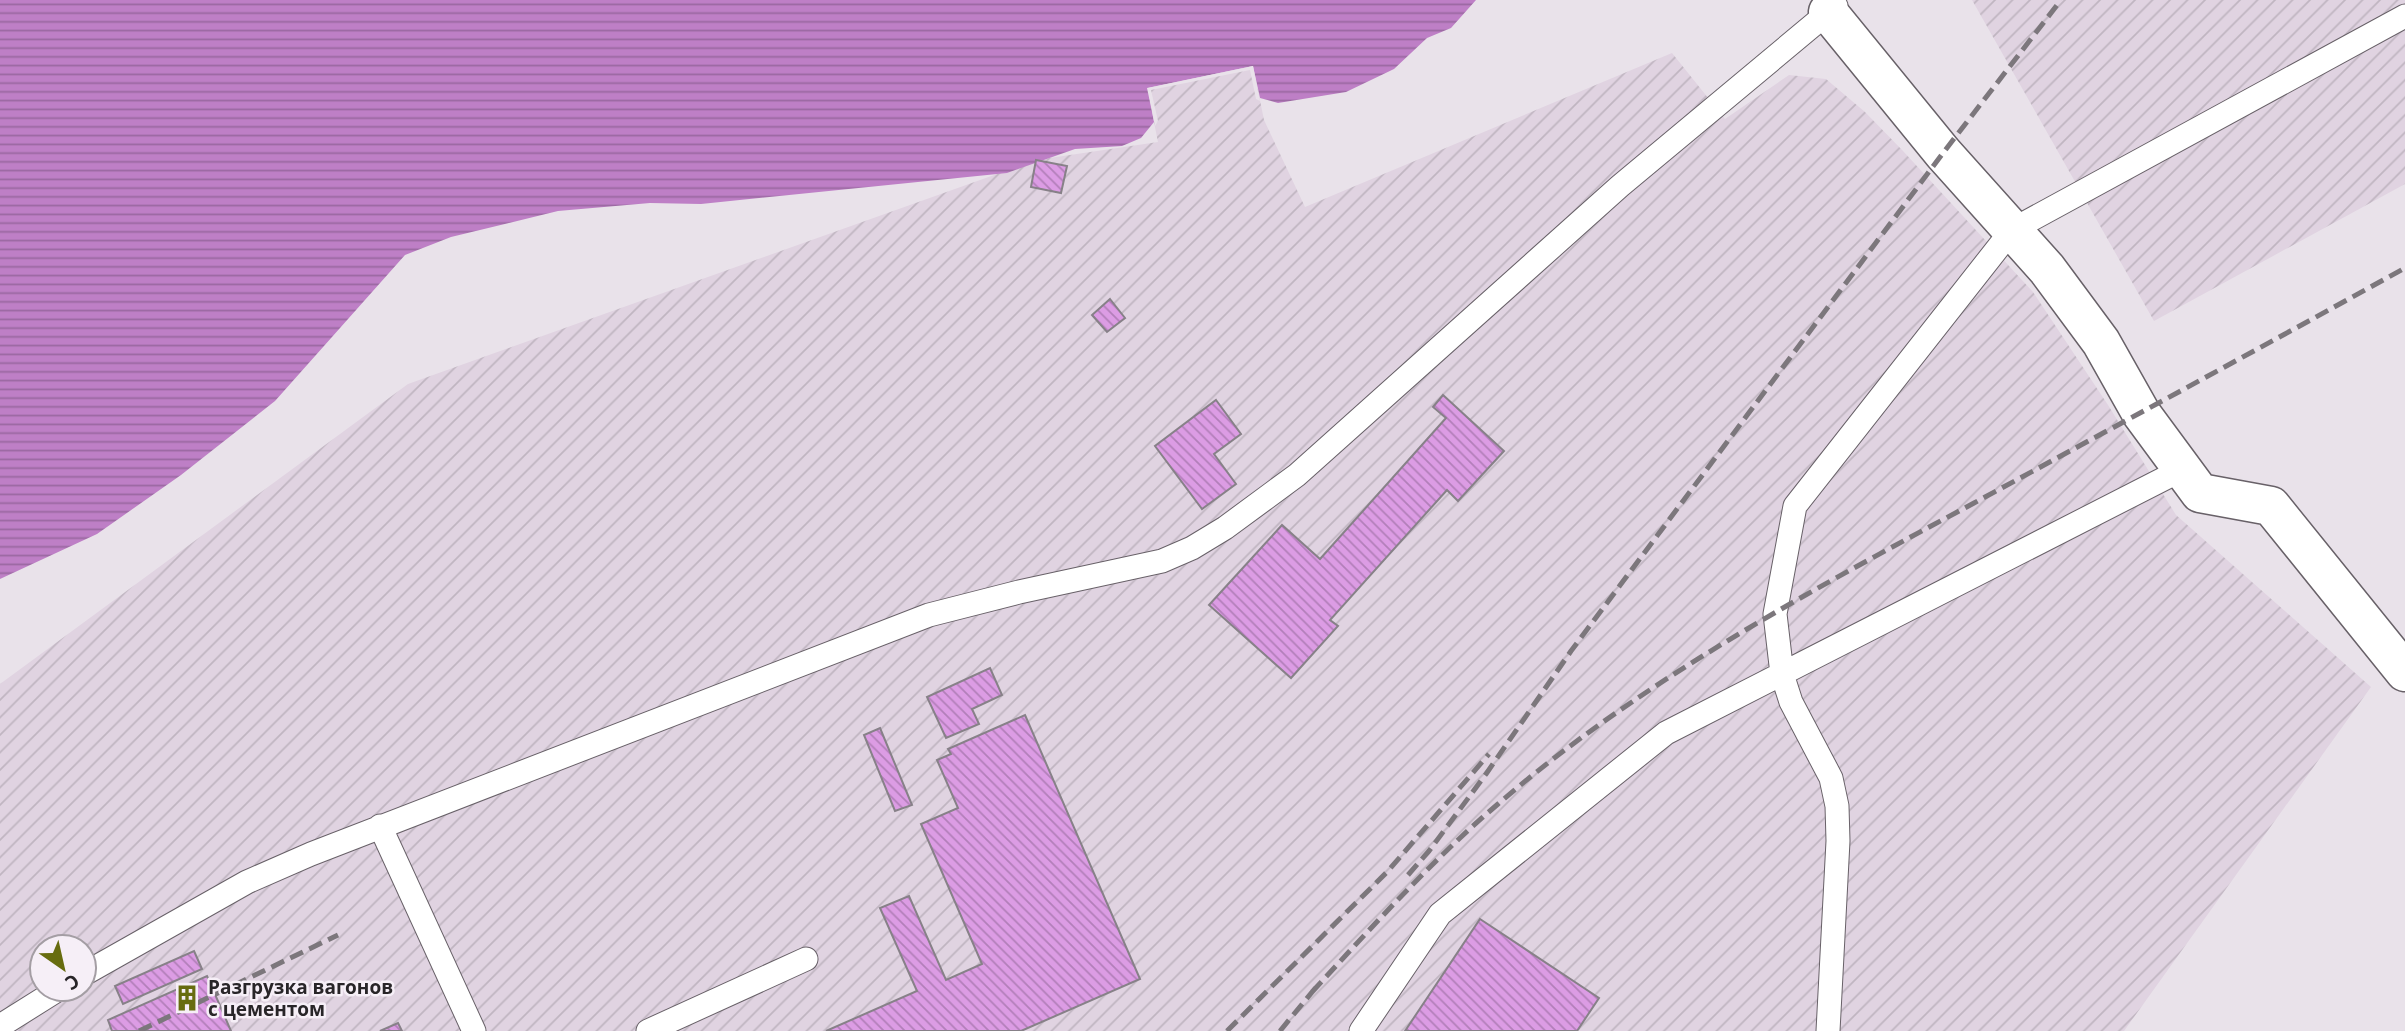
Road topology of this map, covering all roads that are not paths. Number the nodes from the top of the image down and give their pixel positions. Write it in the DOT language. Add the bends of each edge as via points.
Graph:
graph roads {
  1 [pos="1836,6"];
  2 [pos="2405,16"];
  3 [pos="2012,230"];
  4 [pos="2183,469"];
  5 [pos="2405,673"];
  6 [pos="1782,674"];
  7 [pos="380,826"];
  8 [pos="806,959"];
  9 [pos="98,966"];
  10 [pos="37,1003"];
  11 [pos="0,1026"];
  12 [pos="474,1031"];
  13 [pos="648,1031"];
  14 [pos="1361,1031"];
  15 [pos="1828,1031"];
  1 -- 3 [label="street" via="1943,153"];
  1 -- 7 [label="lane" via="1620,186 1297,475 1192,548 1162,561 929,615"];
  2 -- 3 [label="lane"];
  3 -- 4 [label="street" via="2101,342 2141,413"];
  3 -- 6 [label="lane" via="1795,506 1774,614"];
  4 -- 5 [label="street" via="2200,493 2271,506"];
  4 -- 6 [label="lane"];
  6 -- 14 [label="lane" via="1666,733 1440,914"];
  6 -- 15 [label="lane" via="1791,702 1831,778 1837,806"];
  7 -- 9 [label="lane" via="247,882"];
  7 -- 12 [label="lane"];
  8 -- 13 [label="lane"];
  10 -- 11 [label="lane"];
}
